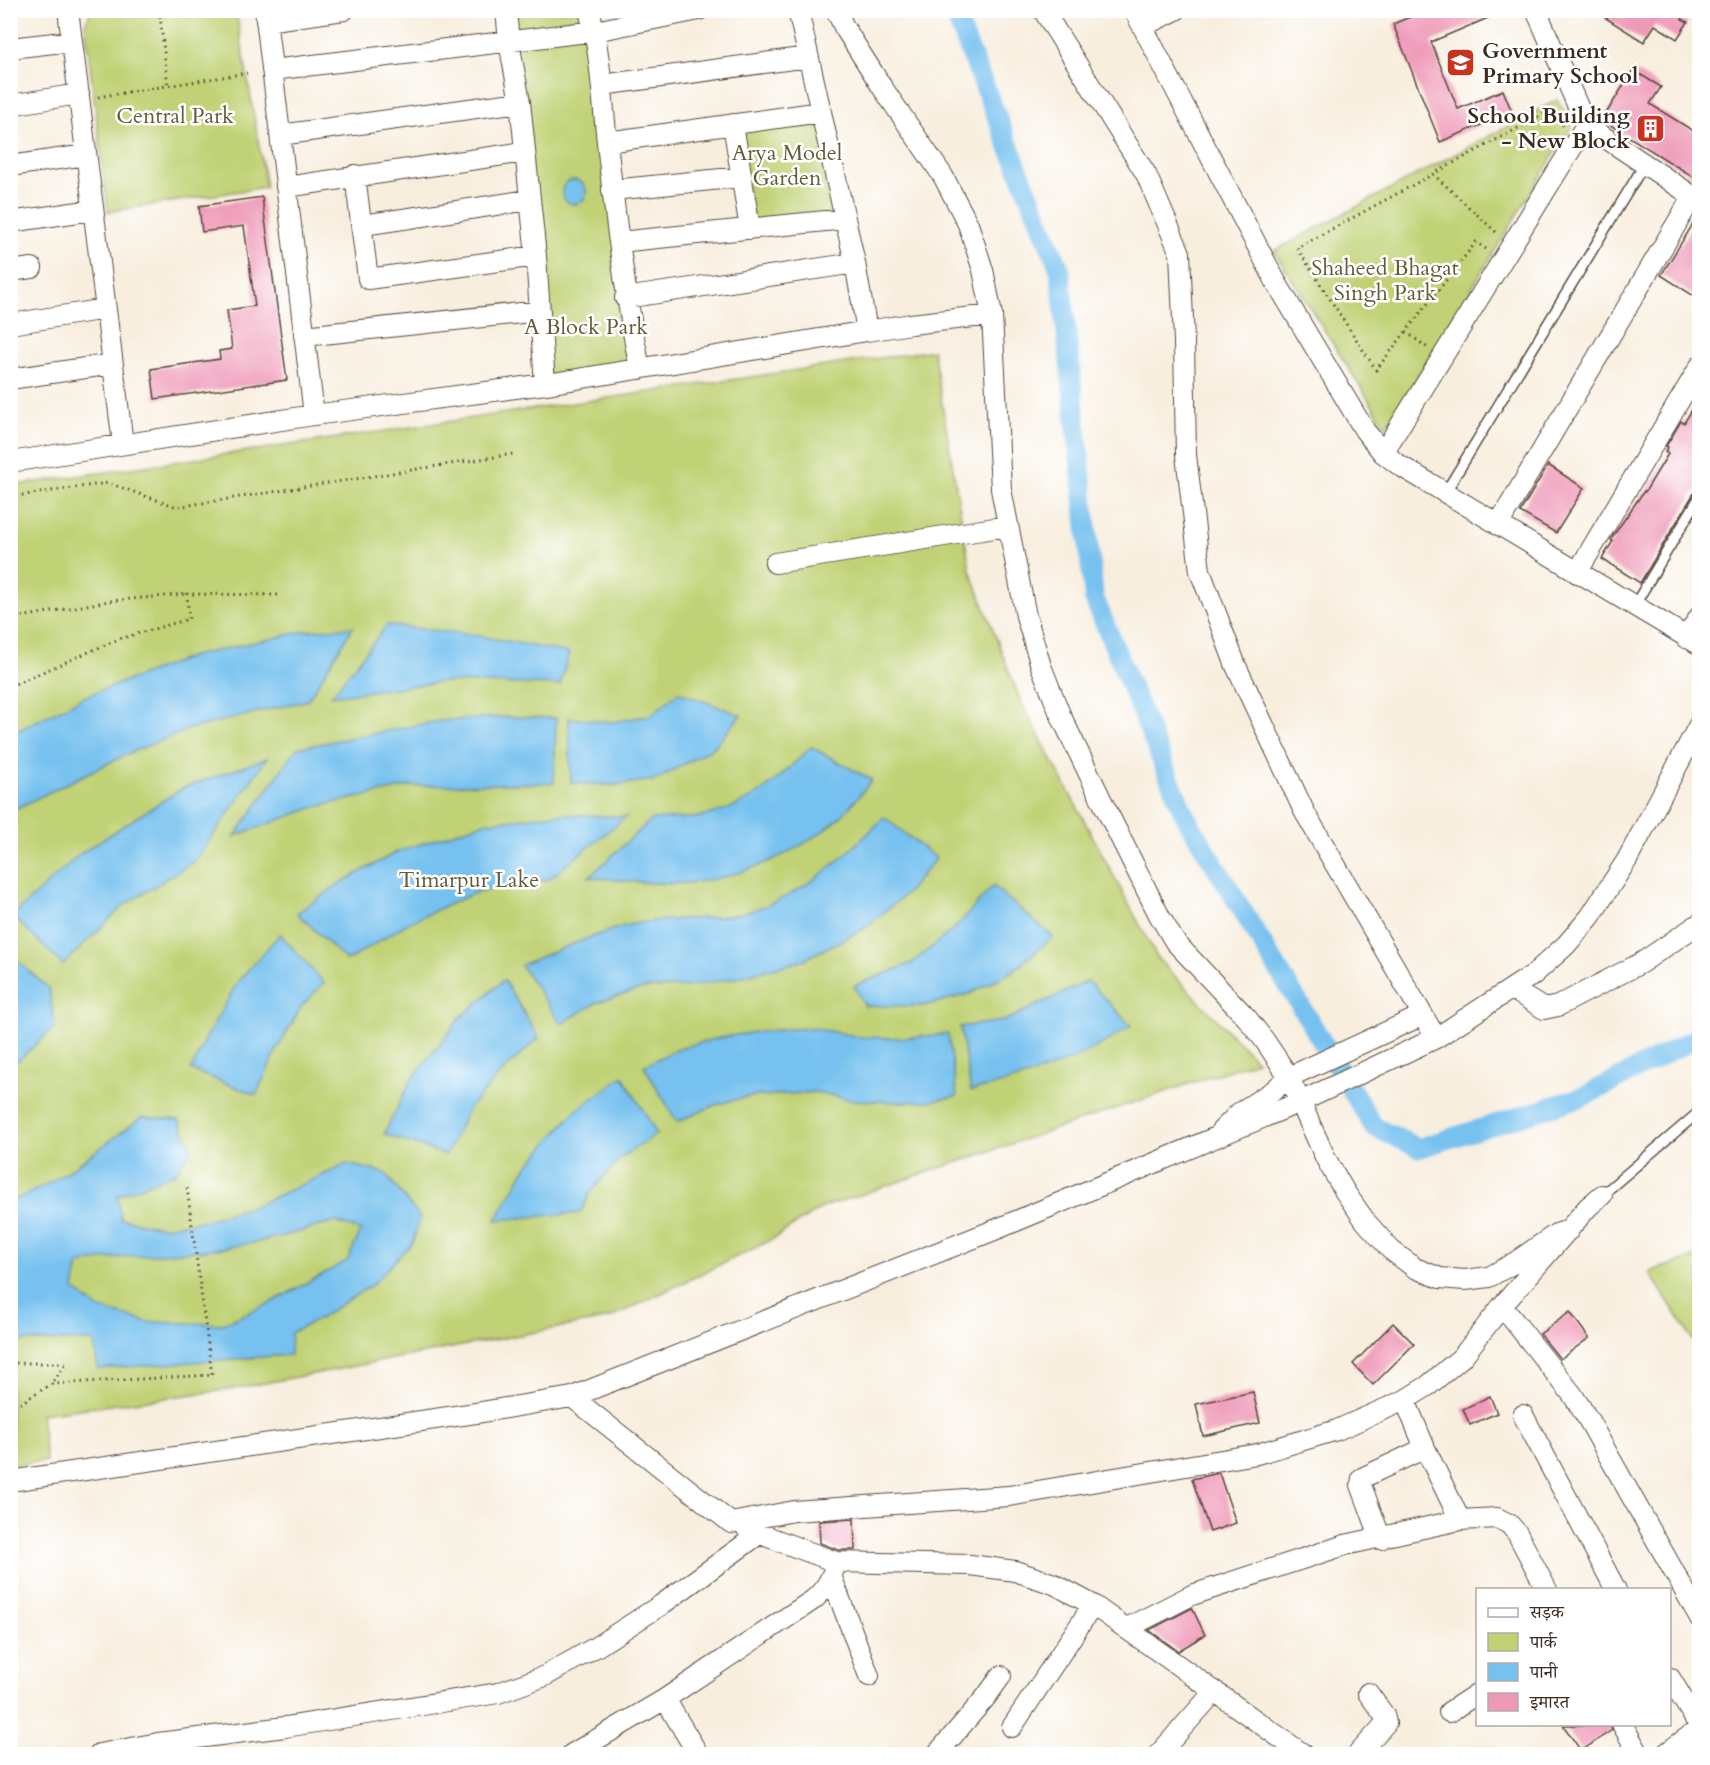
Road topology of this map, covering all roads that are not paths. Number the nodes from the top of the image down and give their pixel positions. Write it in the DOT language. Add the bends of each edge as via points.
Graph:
graph roads {
  1 [pos="68,10"];
  2 [pos="344,10"];
  3 [pos="506,10"];
  4 [pos="590,10"];
  5 [pos="699,10"];
  6 [pos="798,10"];
  7 [pos="836,10"];
  8 [pos="1043,10"];
  9 [pos="1176,10"];
  10 [pos="1536,10"];
  11 [pos="266,16"];
  12 [pos="1139,18"];
  13 [pos="595,31"];
  14 [pos="72,41"];
  15 [pos="509,42"];
  16 [pos="10,48"];
  17 [pos="808,57"];
  18 [pos="272,70"];
  19 [pos="602,86"];
  20 [pos="86,96"];
  21 [pos="520,102"];
  22 [pos="10,105"];
  23 [pos="821,112"];
  24 [pos="733,124"];
  25 [pos="1586,125"];
  26 [pos="280,135"];
  27 [pos="607,142"];
  28 [pos="524,152"];
  29 [pos="87,155"];
  30 [pos="1644,165"];
  31 [pos="10,166"];
  32 [pos="355,175"];
  33 [pos="741,177"];
  34 [pos="286,187"];
  35 [pos="612,190"];
  36 [pos="1696,198"];
  37 [pos="529,200"];
  38 [pos="93,210"];
  39 [pos="845,219"];
  40 [pos="10,222"];
  41 [pos="363,225"];
  42 [pos="750,229"];
  43 [pos="619,242"];
  44 [pos="536,255"];
  45 [pos="855,263"];
  46 [pos="32,268"];
  47 [pos="10,271"];
  48 [pos="626,298"];
  49 [pos="106,309"];
  50 [pos="540,311"];
  51 [pos="992,315"];
  52 [pos="10,324"];
  53 [pos="867,331"];
  54 [pos="304,336"];
  55 [pos="113,364"];
  56 [pos="1700,366"];
  57 [pos="640,369"];
  58 [pos="10,379"];
  59 [pos="545,384"];
  60 [pos="314,415"];
  61 [pos="123,444"];
  62 [pos="1383,453"];
  63 [pos="10,462"];
  64 [pos="1445,493"];
  65 [pos="1700,496"];
  66 [pos="1497,525"];
  67 [pos="1007,526"];
  68 [pos="775,563"];
  69 [pos="1577,573"];
  70 [pos="1634,606"];
  71 [pos="1700,616"];
  72 [pos="1693,642"];
  73 [pos="1700,723"];
  74 [pos="1700,923"];
  75 [pos="1512,988"];
  76 [pos="1423,1015"];
  77 [pos="1436,1038"];
  78 [pos="1295,1075"];
  79 [pos="1300,1102"];
  80 [pos="1700,1111"];
  81 [pos="1215,1137"];
  82 [pos="1602,1195"];
  83 [pos="1569,1230"];
  84 [pos="1502,1306"];
  85 [pos="572,1397"];
  86 [pos="1405,1400"];
  87 [pos="1522,1415"];
  88 [pos="1425,1448"];
  89 [pos="10,1481"];
  90 [pos="1460,1520"];
  91 [pos="731,1522"];
  92 [pos="759,1534"];
  93 [pos="1381,1539"];
  94 [pos="834,1570"];
  95 [pos="1546,1588"];
  96 [pos="1615,1588"];
  97 [pos="1094,1605"];
  98 [pos="1700,1618"];
  99 [pos="1127,1628"];
  100 [pos="869,1676"];
  101 [pos="1001,1676"];
  102 [pos="1671,1680"];
  103 [pos="1215,1691"];
  104 [pos="1368,1693"];
  105 [pos="1476,1694"];
  106 [pos="664,1699"];
  107 [pos="1449,1712"];
  108 [pos="1623,1726"];
  109 [pos="1012,1727"];
  110 [pos="1700,1728"];
  111 [pos="1294,1752"];
  112 [pos="99,1755"];
  113 [pos="572,1755"];
  114 [pos="698,1755"];
  115 [pos="937,1755"];
  116 [pos="1159,1755"];
  117 [pos="1358,1755"];
  118 [pos="1639,1755"];
  119 [pos="1665,1755"];
  1 -- 14 [label="street"];
  2 -- 11 [label="street"];
  3 -- 15 [label="street"];
  4 -- 13 [label="street"];
  5 -- 13 [label="street"];
  6 -- 17 [label="street"];
  7 -- 51 [label="street" via="948,185 971,233"];
  8 -- 76 [label="street" via="1146,174 1180,253 1186,455 1200,571 1236,666 1304,811"];
  9 -- 12 [label="street"];
  10 -- 25 [label="street"];
  11 -- 18 [label="street"];
  12 -- 62 [label="street" via="1276,282 1365,431"];
  13 -- 15 [label="street"];
  13 -- 19 [label="street"];
  14 -- 16 [label="street"];
  14 -- 20 [label="street"];
  15 -- 18 [label="street"];
  15 -- 21 [label="street"];
  17 -- 19 [label="street"];
  17 -- 23 [label="street"];
  18 -- 26 [label="street"];
  19 -- 27 [label="street"];
  20 -- 22 [label="street"];
  20 -- 29 [label="street"];
  21 -- 26 [label="street"];
  21 -- 28 [label="street"];
  23 -- 24 [label="street"];
  23 -- 39 [label="street"];
  24 -- 27 [label="street"];
  24 -- 33 [label="street"];
  25 -- 30 [label="street"];
  25 -- 62 [label="street"];
  26 -- 34 [label="street"];
  27 -- 35 [label="street"];
  28 -- 32 [label="street"];
  28 -- 37 [label="street"];
  29 -- 31 [label="street"];
  29 -- 38 [label="street"];
  30 -- 36 [label="street"];
  30 -- 64 [label="lane"];
  32 -- 34 [label="street"];
  32 -- 41 [label="street"];
  33 -- 35 [label="street"];
  33 -- 42 [label="street"];
  34 -- 54 [label="street"];
  35 -- 43 [label="street"];
  36 -- 66 [label="street"];
  37 -- 41 [label="street"];
  37 -- 44 [label="street"];
  38 -- 40 [label="street"];
  38 -- 49 [label="street"];
  39 -- 42 [label="street"];
  39 -- 45 [label="street"];
  41 -- 44 [label="street" via="368,279"];
  42 -- 43 [label="street"];
  43 -- 48 [label="street"];
  44 -- 50 [label="street"];
  45 -- 48 [label="street"];
  45 -- 53 [label="street"];
  46 -- 47 [label="street"];
  48 -- 57 [label="street"];
  49 -- 52 [label="street"];
  49 -- 55 [label="street"];
  50 -- 54 [label="street"];
  50 -- 59 [label="street"];
  51 -- 53 [label="street"];
  51 -- 67 [label="street" via="1001,489"];
  53 -- 57 [label="street"];
  54 -- 60 [label="street"];
  55 -- 58 [label="street"];
  55 -- 61 [label="street"];
  56 -- 69 [label="street"];
  57 -- 59 [label="street"];
  59 -- 60 [label="street"];
  60 -- 61 [label="street"];
  61 -- 63 [label="street"];
  62 -- 64 [label="street"];
  64 -- 66 [label="street"];
  65 -- 70 [label="lane"];
  66 -- 69 [label="street"];
  67 -- 68 [label="street"];
  67 -- 78 [label="street" via="1041,666 1060,714 1159,915 1175,942"];
  69 -- 70 [label="street"];
  70 -- 72 [label="street"];
  71 -- 72 [label="street"];
  73 -- 75 [label="street" via="1627,860 1590,917 1566,945"];
  74 -- 75 [label="street" via="1641,963 1558,1006 1544,1009"];
  75 -- 77 [label="street"];
  76 -- 77 [label="street"];
  76 -- 78 [label="street"];
  77 -- 79 [label="street"];
  78 -- 79 [label="street"];
  78 -- 81 [label="street" via="1239,1113"];
  79 -- 81 [label="street"];
  79 -- 83 [label="street" via="1345,1192 1384,1243 1415,1268 1440,1278 1489,1277"];
  80 -- 82 [label="lane"];
  81 -- 85 [label="street" via="997,1229"];
  82 -- 83 [label="street"];
  83 -- 84 [label="street"];
  84 -- 86 [label="street" via="1462,1357 1430,1385"];
  84 -- 98 [label="street" via="1583,1411"];
  85 -- 89 [label="street"];
  85 -- 91 [label="street"];
  86 -- 88 [label="street"];
  86 -- 91 [label="street" via="1337,1430 1257,1454 1009,1496 794,1511"];
  87 -- 96 [label="street"];
  88 -- 90 [label="street"];
  88 -- 93 [label="street" via="1362,1478 1361,1485"];
  90 -- 93 [label="street"];
  90 -- 95 [label="street" via="1497,1518 1509,1524"];
  91 -- 92 [label="street"];
  92 -- 94 [label="street"];
  92 -- 112 [label="street" via="596,1647 545,1676 498,1693"];
  93 -- 99 [label="street" via="1345,1545 1192,1595"];
  94 -- 97 [label="street" via="970,1565 1015,1571 1054,1584"];
  94 -- 100 [label="street"];
  94 -- 106 [label="street" via="823,1592 813,1600"];
  97 -- 99 [label="street"];
  97 -- 109 [label="street"];
  99 -- 103 [label="street"];
  101 -- 115 [label="street"];
  102 -- 110 [label="street"];
  103 -- 111 [label="street"];
  103 -- 116 [label="street"];
  104 -- 117 [label="street" via="1386,1723"];
  105 -- 107 [label="street"];
  106 -- 113 [label="street"];
  106 -- 114 [label="street"];
  108 -- 118 [label="street"];
  110 -- 119 [label="street"];
}
